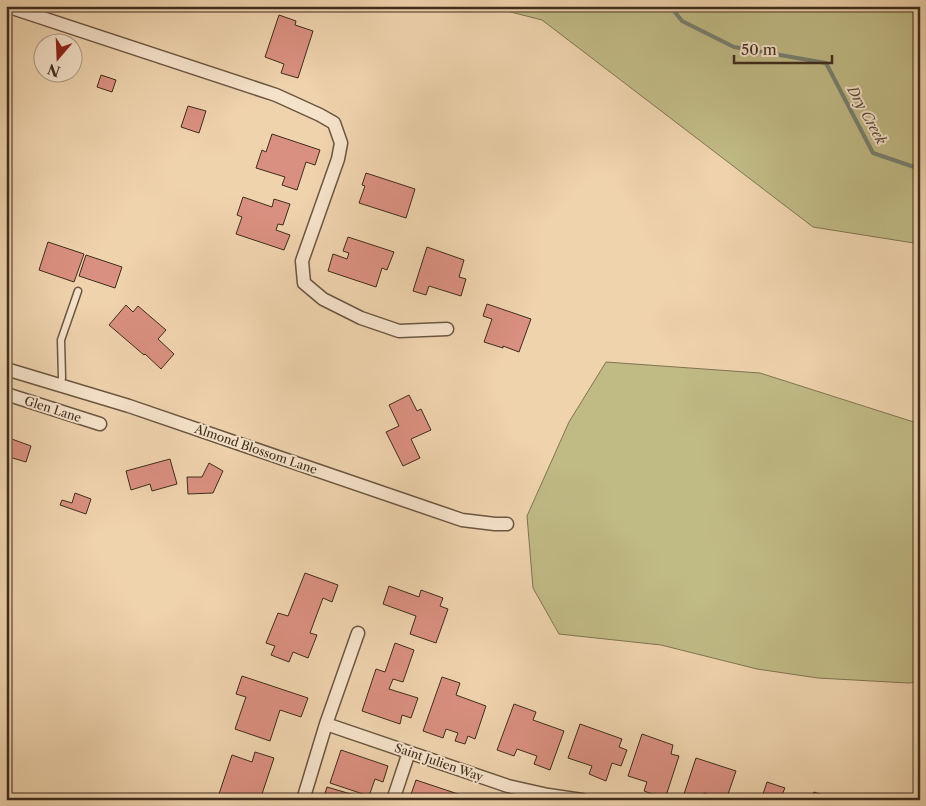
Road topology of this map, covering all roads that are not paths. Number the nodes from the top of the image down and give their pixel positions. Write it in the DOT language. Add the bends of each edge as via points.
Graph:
graph roads {
  1 [pos="6,6"];
  2 [pos="78,291"];
  3 [pos="448,329"];
  4 [pos="6,369"];
  5 [pos="60,385"];
  6 [pos="6,394"];
  7 [pos="100,424"];
  8 [pos="507,524"];
  9 [pos="358,633"];
  10 [pos="326,724"];
  11 [pos="409,752"];
  12 [pos="547,798"];
  13 [pos="304,800"];
  14 [pos="393,800"];
  15 [pos="582,800"];
  1 -- 3 [label="street" via="276,95 334,123 341,143 302,261 304,283 323,298 361,318 399,331"];
  2 -- 5 [label="lane" via="61,340"];
  4 -- 5 [label="street, Almond Blossom Lane"];
  5 -- 8 [label="street, Almond Blossom Lane" via="462,520"];
  6 -- 7 [label="street, Glen Lane"];
  9 -- 10 [label="street"];
  10 -- 11 [label="street, Saint Julien Way"];
  10 -- 13 [label="street"];
  11 -- 12 [label="street, Saint Julien Way"];
  11 -- 14 [label="street"];
  12 -- 15 [label="street, Saint Julien Way"];
}
